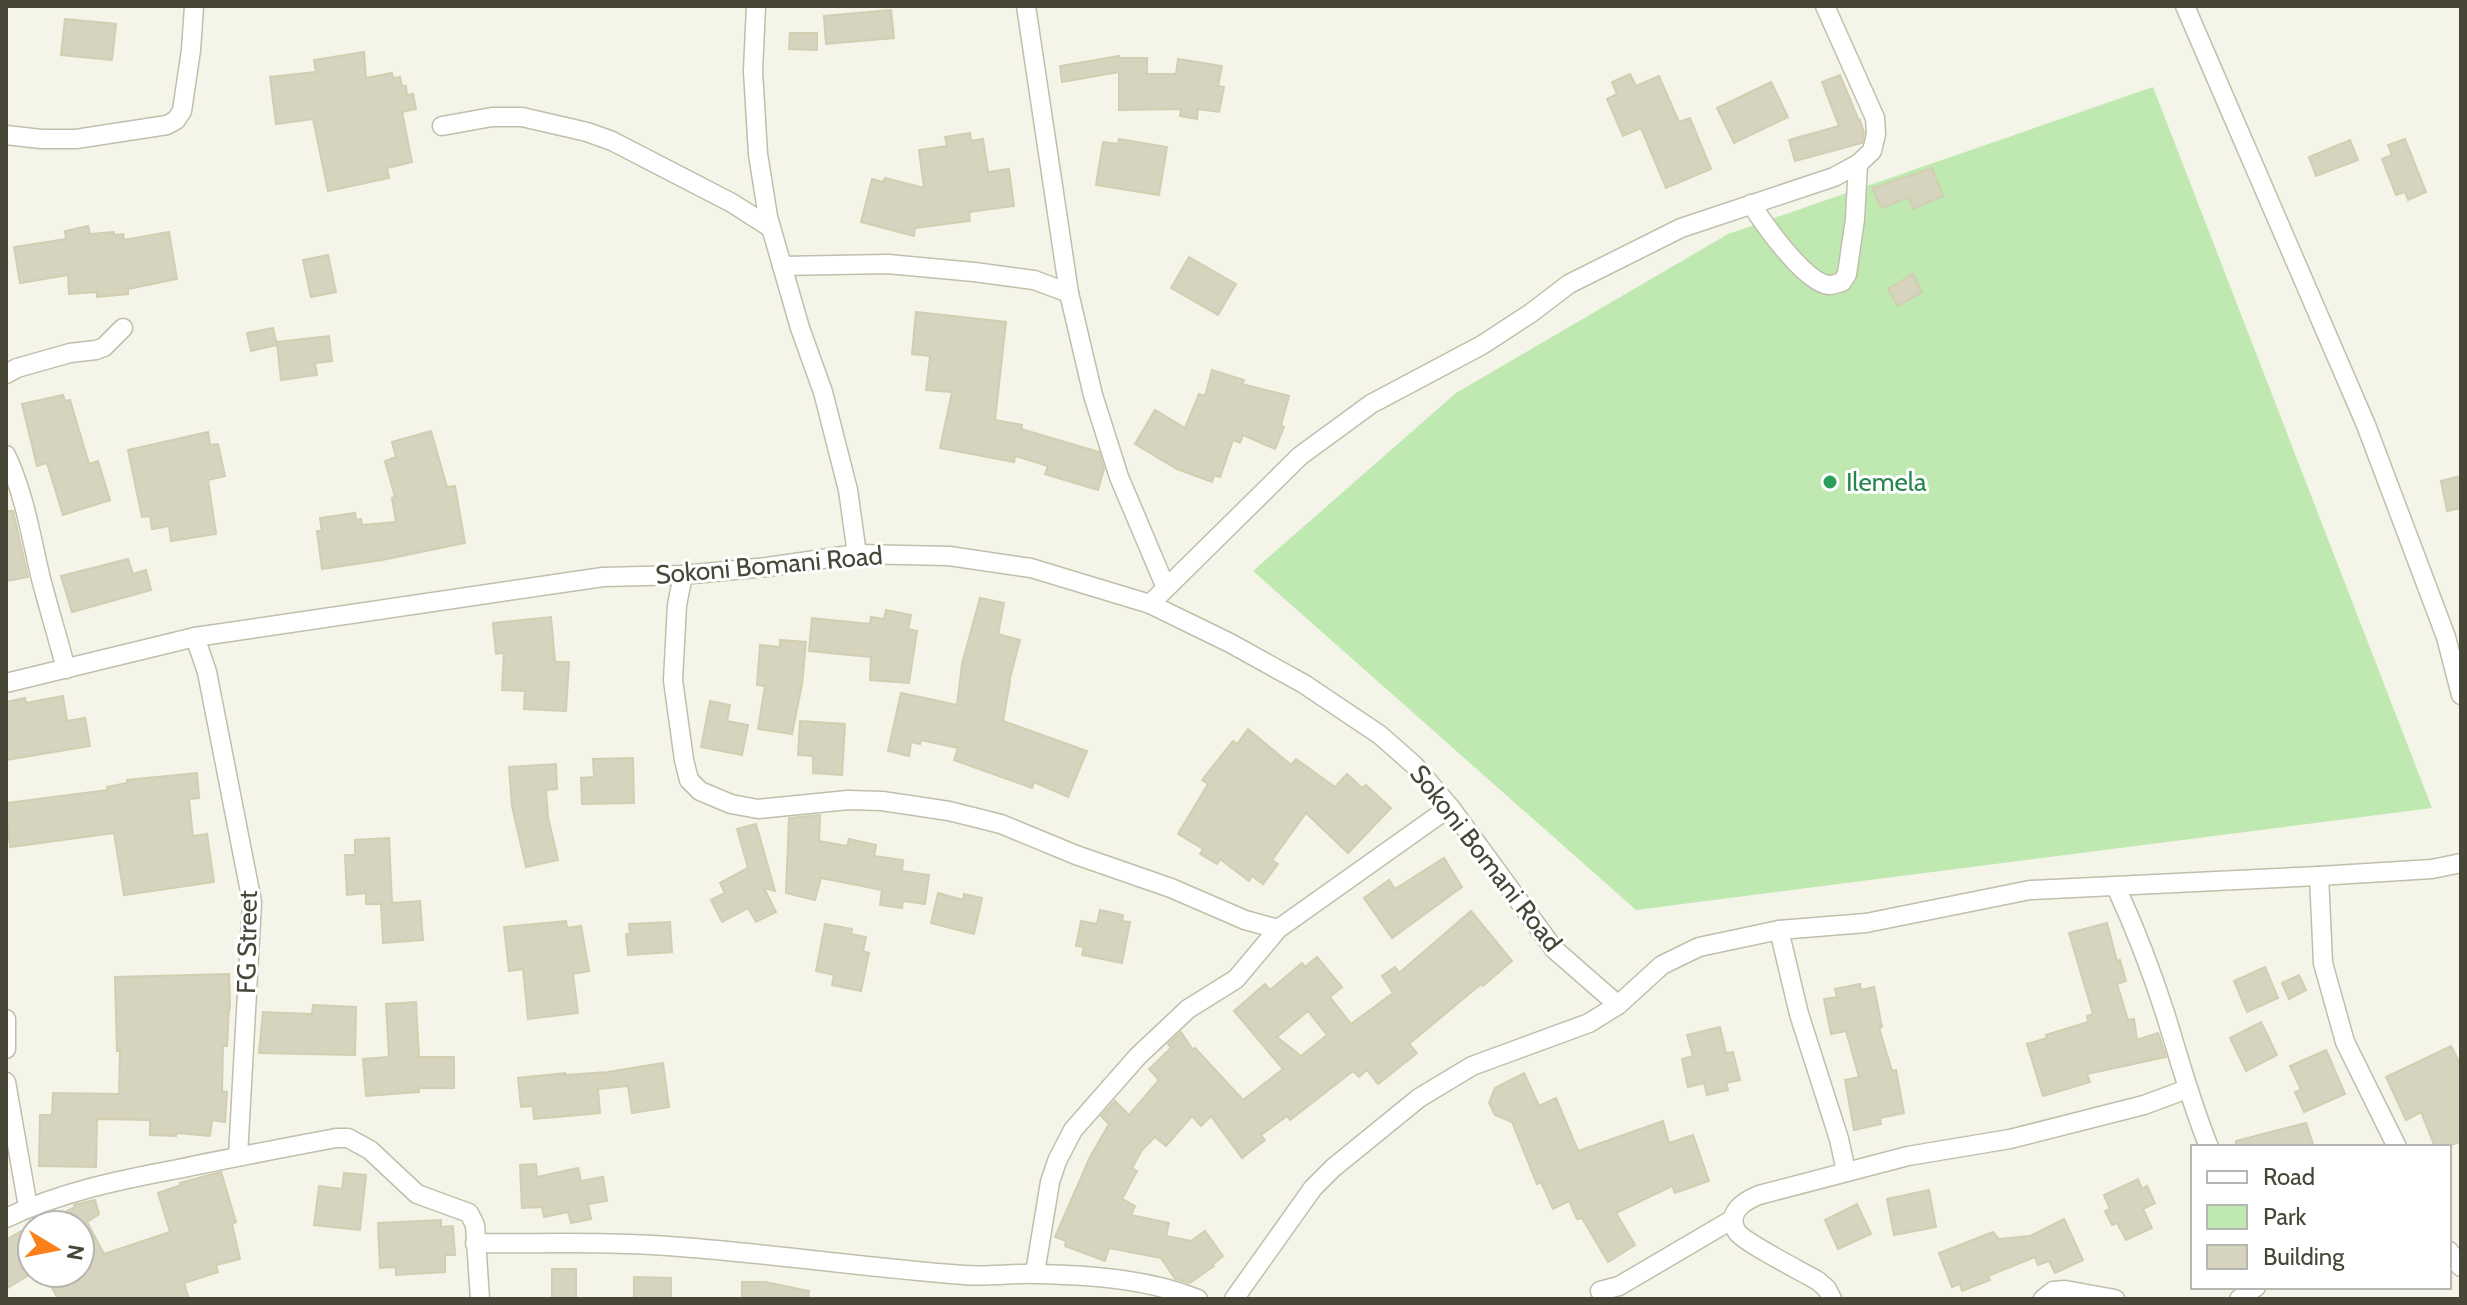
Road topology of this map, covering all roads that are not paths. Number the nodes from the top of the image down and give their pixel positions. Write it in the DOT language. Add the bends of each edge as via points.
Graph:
graph roads {
  1 [pos="194,6"];
  2 [pos="756,6"];
  3 [pos="1026,6"];
  4 [pos="1825,6"];
  5 [pos="2185,6"];
  6 [pos="442,126"];
  7 [pos="6,135"];
  8 [pos="1858,164"];
  9 [pos="1751,204"];
  10 [pos="771,228"];
  11 [pos="1064,258"];
  12 [pos="782,266"];
  13 [pos="1034,280"];
  14 [pos="1069,293"];
  15 [pos="123,328"];
  16 [pos="6,374"];
  17 [pos="6,455"];
  18 [pos="857,554"];
  19 [pos="683,575"];
  20 [pos="1166,588"];
  21 [pos="1150,604"];
  22 [pos="195,637"];
  23 [pos="66,669"];
  24 [pos="6,683"];
  25 [pos="2461,695"];
  26 [pos="1450,807"];
  27 [pos="2461,863"];
  28 [pos="2319,876"];
  29 [pos="2116,887"];
  30 [pos="1278,929"];
  31 [pos="1779,930"];
  32 [pos="1618,1005"];
  33 [pos="6,1019"];
  34 [pos="6,1049"];
  35 [pos="6,1082"];
  36 [pos="2187,1089"];
  37 [pos="2208,1145"];
  38 [pos="2396,1145"];
  39 [pos="238,1156"];
  40 [pos="1846,1171"];
  41 [pos="28,1207"];
  42 [pos="6,1218"];
  43 [pos="1733,1219"];
  44 [pos="475,1243"];
  45 [pos="1035,1273"];
  46 [pos="1600,1291"];
  47 [pos="480,1299"];
  48 [pos="1198,1299"];
  49 [pos="1234,1299"];
  50 [pos="1832,1299"];
  51 [pos="2043,1299"];
  52 [pos="2115,1299"];
  1 -- 7 [label="street" via="182,111 176,120 76,139"];
  2 -- 10 [label="street" via="758,154"];
  3 -- 11 [label="street"];
  4 -- 8 [label="street" via="1875,118 1872,151"];
  5 -- 25 [label="street" via="2366,425 2446,637"];
  6 -- 10 [label="street" via="522,117 587,132 732,203"];
  8 -- 9 [label="street"];
  8 -- 9 [label="street" via="1855,219 1842,282 1827,285 1817,279 1774,238"];
  9 -- 20 [label="street" via="1681,228 1569,284 1482,345 1371,404 1300,456"];
  10 -- 12 [label="street"];
  11 -- 13 [label="street"];
  11 -- 14 [label="street"];
  12 -- 13 [label="street" via="888,264"];
  12 -- 18 [label="street" via="848,490"];
  13 -- 14 [label="street"];
  14 -- 20 [label="street" via="1119,477"];
  15 -- 16 [label="street" via="104,347"];
  17 -- 23 [label="street" via="23,496"];
  18 -- 19 [label="street, Sokoni Bomani Road"];
  18 -- 21 [label="street, Sokoni Bomani Road" via="949,556 1031,568"];
  19 -- 22 [label="street, Sokoni Bomani Road" via="603,577"];
  19 -- 30 [label="street" via="673,680 684,760 689,780 700,791 758,809 848,800 949,811 1001,824"];
  20 -- 21 [label="street"];
  21 -- 26 [label="street, Sokoni Bomani Road" via="1304,684 1380,735"];
  22 -- 23 [label="street, Sokoni Bomani Road"];
  22 -- 39 [label="street, FG Street" via="207,672 252,902"];
  23 -- 24 [label="street, Sokoni Bomani Road"];
  26 -- 30 [label="street"];
  26 -- 32 [label="street, Sokoni Bomani Road" via="1554,949"];
  27 -- 28 [label="street"];
  28 -- 29 [label="street"];
  28 -- 38 [label="street" via="2323,963 2345,1042"];
  29 -- 31 [label="street" via="2030,890 1866,923"];
  29 -- 36 [label="street" via="2137,933"];
  30 -- 45 [label="street" via="1236,979 1188,1009 1146,1048 1073,1130 1050,1182"];
  31 -- 32 [label="street" via="1699,947 1662,965"];
  31 -- 40 [label="street"];
  32 -- 49 [label="street" via="1589,1023 1472,1066 1419,1098 1313,1188"];
  33 -- 34 [label="street"];
  35 -- 41 [label="street"];
  36 -- 37 [label="street"];
  36 -- 40 [label="street" via="2010,1139"];
  39 -- 41 [label="street" via="95,1185"];
  39 -- 44 [label="street" via="348,1138 385,1162 417,1194 469,1213"];
  40 -- 43 [label="street" via="1746,1200"];
  41 -- 42 [label="street"];
  43 -- 46 [label="street" via="1619,1286"];
  43 -- 50 [label="street" via="1737,1232 1818,1281"];
  44 -- 45 [label="street" via="678,1246 906,1271"];
  44 -- 47 [label="street"];
  45 -- 48 [label="street" via="1142,1283"];
  51 -- 52 [label="street" via="2065,1290"];
}
